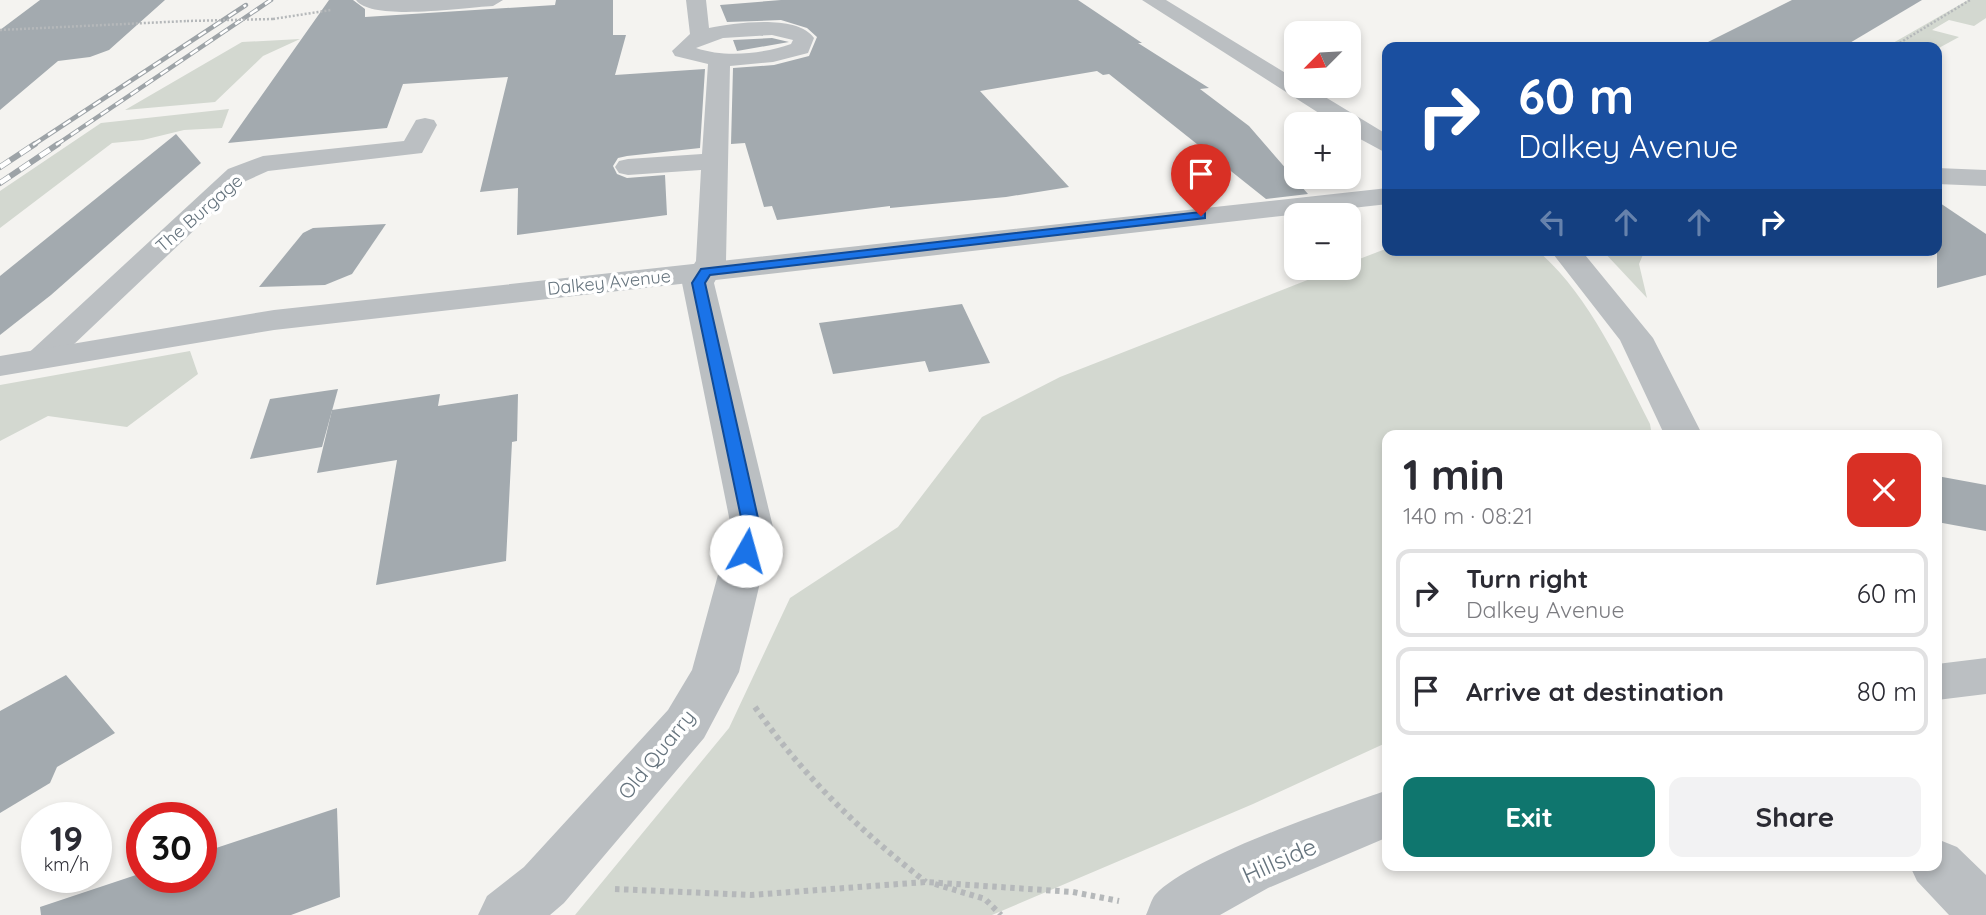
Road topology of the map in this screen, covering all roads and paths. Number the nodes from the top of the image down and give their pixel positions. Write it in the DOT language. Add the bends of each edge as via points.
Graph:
graph roads {
  1 [pos="493,0"];
  2 [pos="696,0"];
  3 [pos="1152,0"];
  4 [pos="1970,0"];
  5 [pos="365,1"];
  6 [pos="0,30"];
  7 [pos="701,35"];
  8 [pos="1901,42"];
  9 [pos="719,59"];
  10 [pos="425,125"];
  11 [pos="1382,142"];
  12 [pos="716,161"];
  13 [pos="628,167"];
  14 [pos="1942,176"];
  15 [pos="1986,178"];
  16 [pos="1382,197"];
  17 [pos="1570,256"];
  18 [pos="706,271"];
  19 [pos="39,359"];
  20 [pos="0,366"];
  21 [pos="1681,430"];
  22 [pos="715,672"];
  23 [pos="1986,676"];
  24 [pos="1942,681"];
  25 [pos="1382,816"];
  26 [pos="1942,869"];
  27 [pos="926,882"];
  28 [pos="544,885"];
  29 [pos="1177,913"];
  30 [pos="1986,913"];
  31 [pos="507,915"];
  32 [pos="1001,915"];
  1 -- 5 [label="street" via="388,6"];
  2 -- 7 [label="street"];
  3 -- 11 [label="street"];
  4 -- 8 [label="path"];
  5 -- 6 [label="path, bridge" via="273,19"];
  7 -- 9 [label="street" via="687,42 683,51 698,58"];
  7 -- 9 [label="street" via="772,29 804,37 800,48 784,54"];
  9 -- 12 [label="street, Old Quarry"];
  10 -- 19 [label="street, The Burgage" via="413,148 263,164 237,175"];
  12 -- 13 [label="street"];
  12 -- 18 [label="street, Old Quarry" via="712,261"];
  14 -- 15 [label="street"];
  16 -- 18 [label="street, Dalkey Avenue"];
  17 -- 21 [label="street" via="1636,338"];
  18 -- 19 [label="street, Dalkey Avenue" via="274,320"];
  18 -- 22 [label="street, Old Quarry" via="698,283 752,527"];
  19 -- 20 [label="street, Dalkey Avenue"];
  22 -- 27 [label="path" via="754,705 786,754 837,810"];
  22 -- 28 [label="street, Old Quarry" via="686,724"];
  23 -- 24 [label="street"];
  25 -- 29 [label="street, Hillside" via="1252,870"];
  26 -- 30 [label="street"];
  27 -- 28 [label="path" via="751,895"];
  27 -- 29 [label="path" via="1073,892"];
  27 -- 32 [label="path" via="985,899"];
  28 -- 31 [label="street, Old Quarry"];
}
